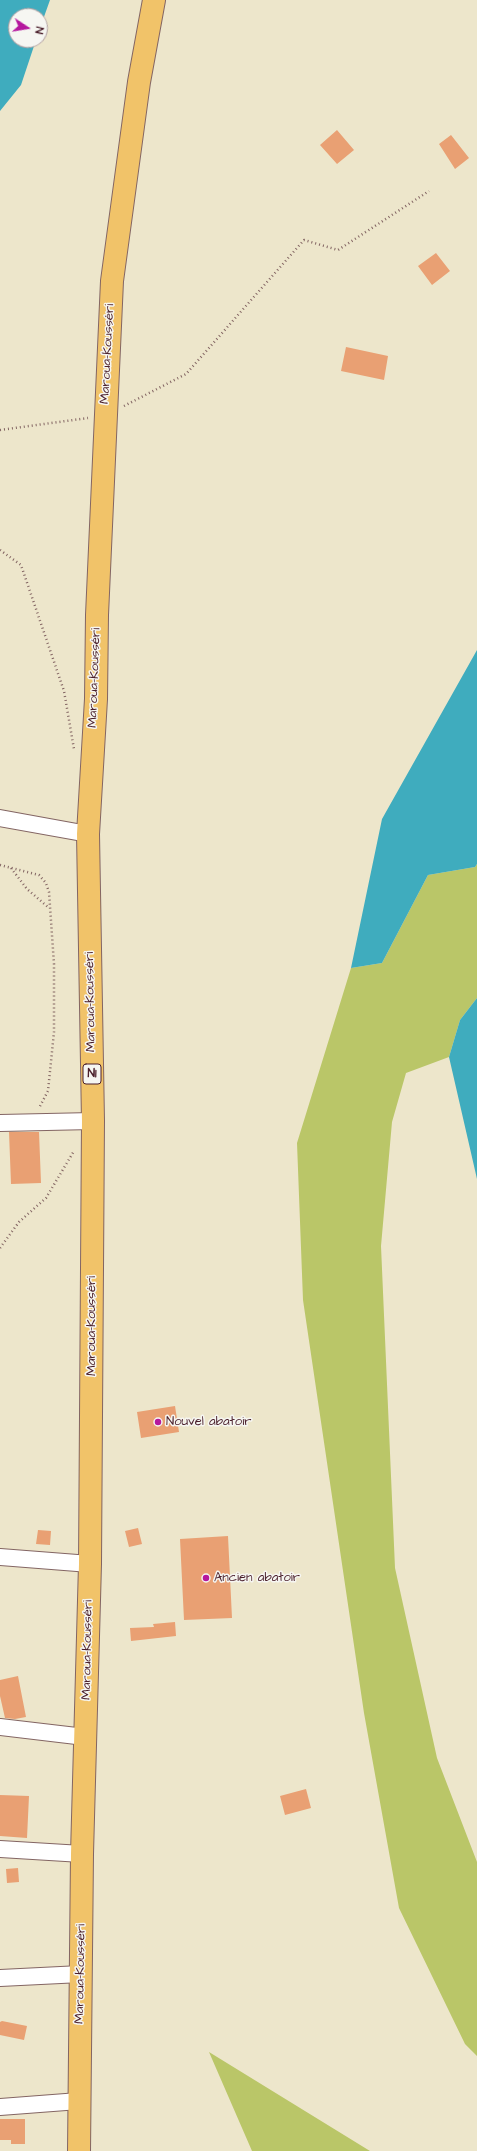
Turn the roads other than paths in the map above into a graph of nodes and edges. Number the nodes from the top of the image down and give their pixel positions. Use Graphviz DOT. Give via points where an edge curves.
graph roads {
  1 [pos="154,0"];
  2 [pos="0,818"];
  3 [pos="88,834"];
  4 [pos="93,1121"];
  5 [pos="0,1123"];
  6 [pos="0,1557"];
  7 [pos="90,1564"];
  8 [pos="0,1727"];
  9 [pos="85,1737"];
  10 [pos="0,1849"];
  11 [pos="82,1854"];
  12 [pos="81,1974"];
  13 [pos="0,1978"];
  14 [pos="79,2101"];
  15 [pos="0,2108"];
  16 [pos="79,2151"];
  1 -- 3 [label="highway, Maroua-Kousséri / N1" via="139,82 112,281 97,614 96,699"];
  2 -- 3 [label="street"];
  3 -- 4 [label="highway, Maroua-Kousséri / N1"];
  4 -- 5 [label="street"];
  4 -- 7 [label="highway, Maroua-Kousséri / N1"];
  6 -- 7 [label="street"];
  7 -- 9 [label="highway, Maroua-Kousséri / N1"];
  8 -- 9 [label="street"];
  9 -- 11 [label="highway, Maroua-Kousséri / N1"];
  10 -- 11 [label="street"];
  11 -- 12 [label="highway, Maroua-Kousséri / N1"];
  12 -- 13 [label="street"];
  12 -- 14 [label="highway, Maroua-Kousséri / N1"];
  14 -- 15 [label="street"];
  14 -- 16 [label="highway, Maroua-Kousséri / N1"];
}
